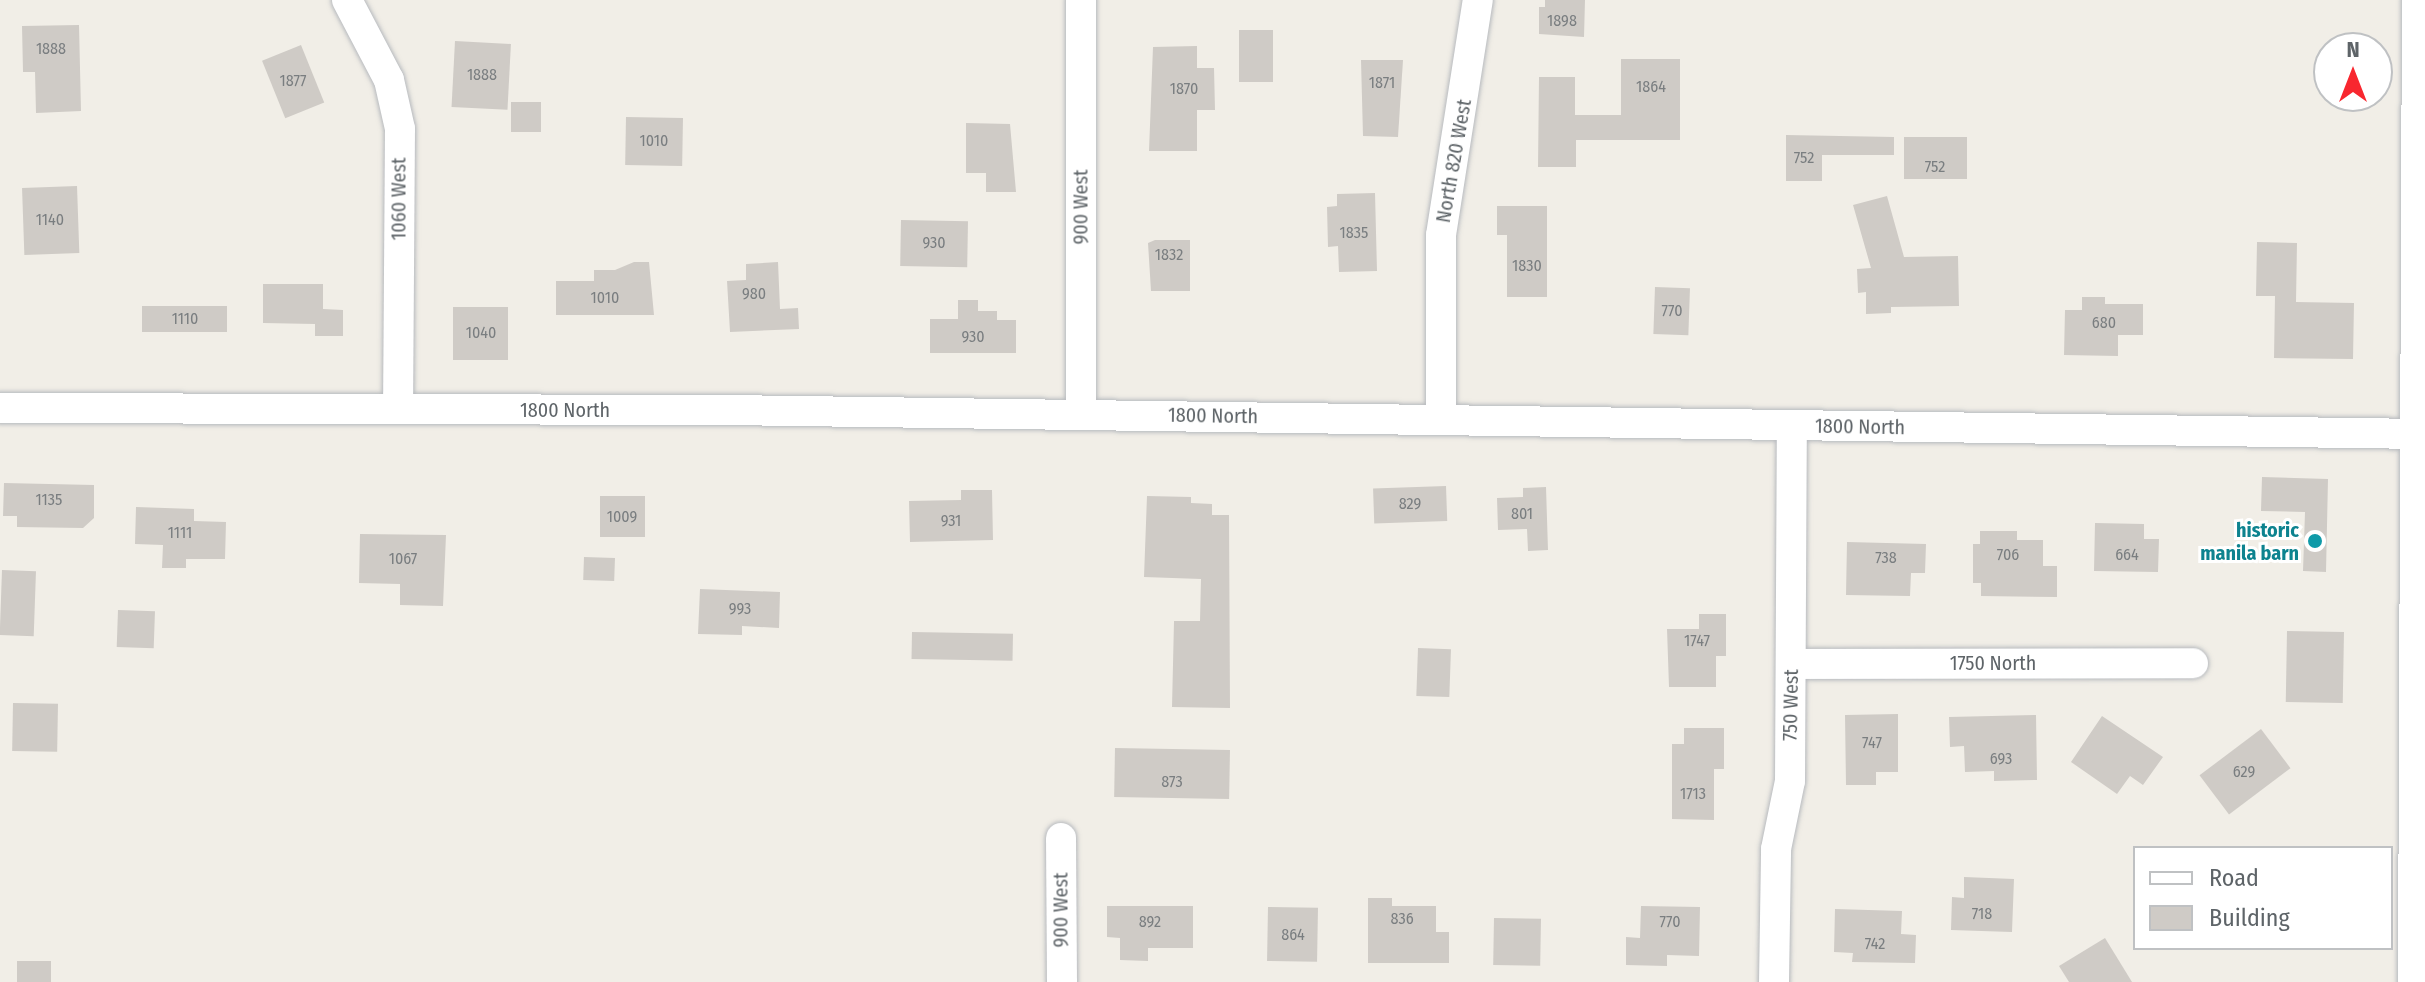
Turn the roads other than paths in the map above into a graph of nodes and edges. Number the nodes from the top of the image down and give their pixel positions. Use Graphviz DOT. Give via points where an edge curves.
graph roads {
  1 [pos="347,0"];
  2 [pos="1081,0"];
  3 [pos="1478,0"];
  4 [pos="2417,0"];
  5 [pos="0,408"];
  6 [pos="398,409"];
  7 [pos="1081,415"];
  8 [pos="1441,418"];
  9 [pos="1792,426"];
  10 [pos="2419,434"];
  11 [pos="2193,663"];
  12 [pos="1792,664"];
  13 [pos="1061,838"];
  14 [pos="2419,874"];
  15 [pos="1062,982"];
  16 [pos="1774,982"];
  17 [pos="2413,982"];
  1 -- 6 [label="street, 1060 West" via="389,80 400,129"];
  2 -- 7 [label="street, 900 West"];
  3 -- 8 [label="street, North 820 West" via="1441,235"];
  4 -- 10 [label="street"];
  5 -- 6 [label="street, 1800 North"];
  6 -- 7 [label="street, 1800 North"];
  7 -- 8 [label="street, 1800 North"];
  8 -- 9 [label="street, 1800 North"];
  9 -- 10 [label="street, 1800 North"];
  9 -- 12 [label="street, 750 West"];
  10 -- 14 [label="street"];
  11 -- 12 [label="street, 1750 North"];
  12 -- 16 [label="street, 750 West" via="1790,781 1776,849"];
  13 -- 15 [label="street, 900 West"];
  14 -- 17 [label="street"];
}
